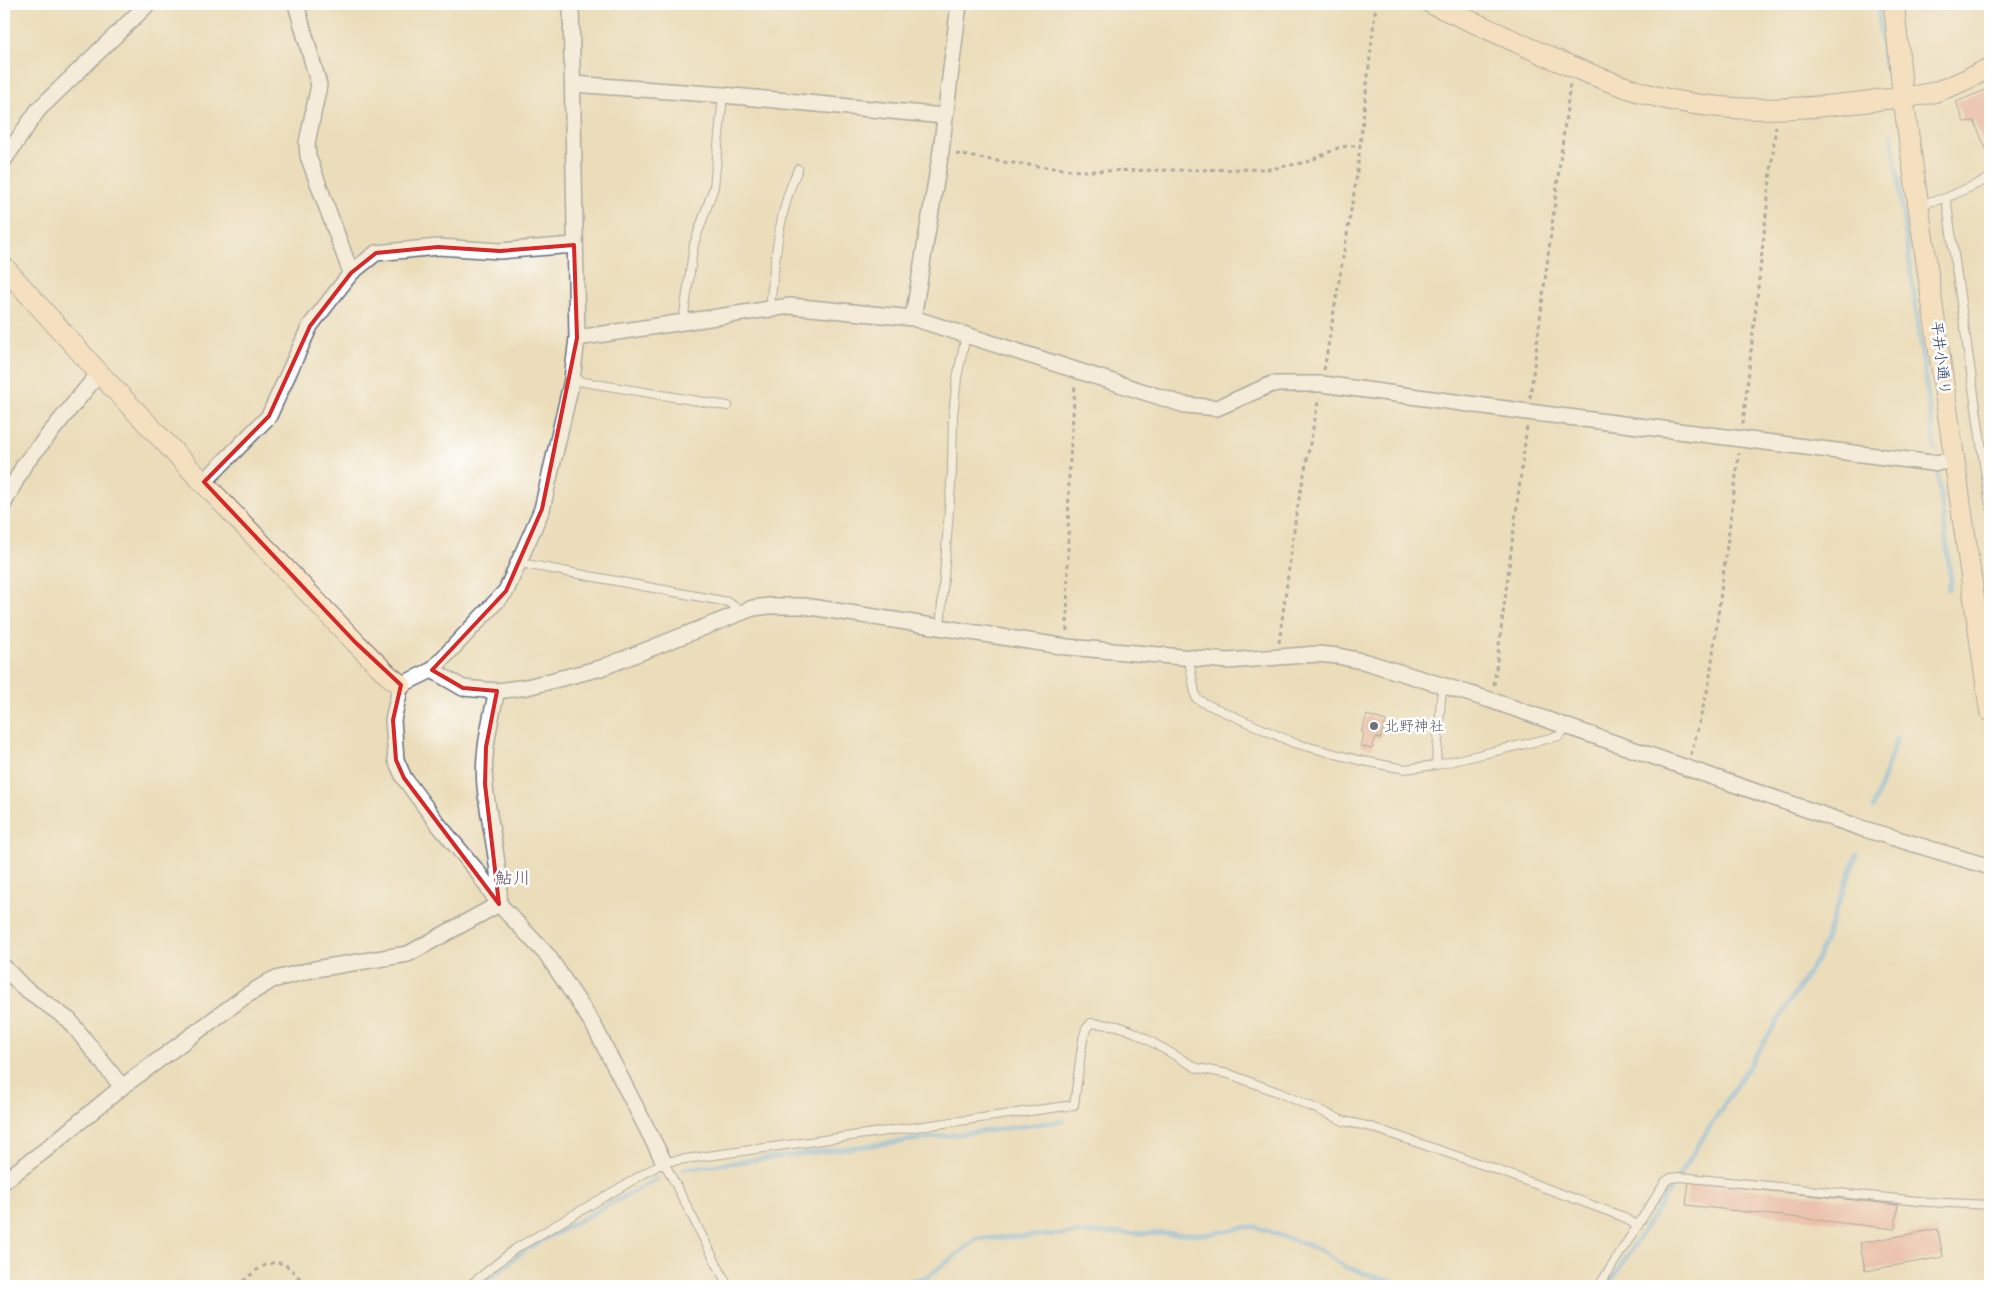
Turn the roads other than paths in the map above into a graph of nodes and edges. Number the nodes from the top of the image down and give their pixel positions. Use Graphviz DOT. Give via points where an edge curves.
graph roads {
  1 [pos="148,4"];
  2 [pos="296,4"];
  3 [pos="571,4"];
  4 [pos="958,4"];
  5 [pos="1432,4"];
  6 [pos="1894,4"];
  7 [pos="1990,68"];
  8 [pos="573,84"];
  9 [pos="723,94"];
  10 [pos="1904,97"];
  11 [pos="944,116"];
  12 [pos="4,160"];
  13 [pos="798,168"];
  14 [pos="1990,178"];
  15 [pos="1946,198"];
  16 [pos="1920,204"];
  17 [pos="574,245"];
  18 [pos="4,267"];
  19 [pos="351,274"];
  20 [pos="770,308"];
  21 [pos="913,318"];
  22 [pos="683,322"];
  23 [pos="966,335"];
  24 [pos="577,338"];
  25 [pos="99,373"];
  26 [pos="572,380"];
  27 [pos="728,406"];
  28 [pos="1954,460"];
  29 [pos="1988,471"];
  30 [pos="204,482"];
  31 [pos="4,503"];
  32 [pos="1990,506"];
  33 [pos="520,563"];
  34 [pos="738,612"];
  35 [pos="940,629"];
  36 [pos="1190,657"];
  37 [pos="432,670"];
  38 [pos="401,684"];
  39 [pos="1442,686"];
  40 [pos="497,691"];
  41 [pos="1990,711"];
  42 [pos="1567,727"];
  43 [pos="1436,765"];
  44 [pos="1990,867"];
  45 [pos="499,904"];
  46 [pos="4,967"];
  47 [pos="122,1087"];
  48 [pos="664,1162"];
  49 [pos="4,1181"];
  50 [pos="1990,1205"];
  51 [pos="1638,1226"];
  52 [pos="469,1286"];
  53 [pos="728,1286"];
  54 [pos="1598,1286"];
  1 -- 12 [label="street" via="38,110"];
  2 -- 19 [label="street" via="318,85 307,143 308,156"];
  3 -- 8 [label="street"];
  4 -- 11 [label="street"];
  5 -- 10 [label="street" via="1574,68 1632,90 1683,103 1778,109"];
  6 -- 10 [label="street, 平井小通り"];
  7 -- 10 [label="street" via="1938,90"];
  8 -- 9 [label="street"];
  8 -- 17 [label="street"];
  9 -- 11 [label="street"];
  9 -- 22 [label="lane" via="714,187 694,244"];
  10 -- 16 [label="street, 平井小通り"];
  11 -- 21 [label="street"];
  13 -- 20 [label="lane" via="788,190 776,248"];
  14 -- 15 [label="lane"];
  15 -- 16 [label="lane"];
  15 -- 29 [label="lane"];
  16 -- 28 [label="street, 平井小通り"];
  17 -- 19 [label="street" via="500,251 438,246 376,253"];
  17 -- 24 [label="street"];
  18 -- 25 [label="street"];
  19 -- 30 [label="street" via="310,326 269,416"];
  20 -- 21 [label="street" via="790,306"];
  20 -- 22 [label="street"];
  21 -- 23 [label="street"];
  22 -- 24 [label="street"];
  23 -- 28 [label="street" via="1185,405 1216,408 1272,384 1322,384 1932,463"];
  23 -- 35 [label="lane" via="953,416"];
  24 -- 26 [label="street"];
  25 -- 30 [label="street"];
  25 -- 31 [label="street" via="24,465"];
  26 -- 27 [label="lane"];
  26 -- 33 [label="street" via="542,509"];
  28 -- 41 [label="street, 平井小通り"];
  29 -- 32 [label="lane"];
  30 -- 38 [label="street" via="355,642"];
  33 -- 34 [label="lane" via="728,602"];
  33 -- 37 [label="street" via="506,591"];
  34 -- 35 [label="street" via="769,606 804,606"];
  34 -- 40 [label="street" via="601,668 527,687"];
  35 -- 36 [label="street" via="1067,647"];
  36 -- 39 [label="street" via="1228,661 1317,654 1338,656"];
  36 -- 43 [label="lane" via="1196,698 1276,735 1358,760 1405,769"];
  37 -- 38 [label="street"];
  37 -- 40 [label="street" via="463,688"];
  38 -- 45 [label="street" via="393,720 396,760 404,778 478,871"];
  39 -- 42 [label="street"];
  39 -- 43 [label="lane"];
  40 -- 45 [label="street" via="486,747 485,784 500,886"];
  42 -- 43 [label="lane" via="1559,736"];
  42 -- 44 [label="street" via="1861,828"];
  45 -- 47 [label="street" via="408,954 316,969 272,980"];
  45 -- 48 [label="street" via="548,956 588,1017"];
  46 -- 47 [label="street" via="23,987 69,1020"];
  47 -- 49 [label="street"];
  48 -- 51 [label="lane" via="1074,1106 1086,1029 1091,1023 1102,1023 1134,1032 1197,1068 1230,1074 1344,1122 1370,1127 1489,1167 1621,1216"];
  48 -- 52 [label="lane" via="515,1249"];
  48 -- 53 [label="lane"];
  50 -- 51 [label="lane" via="1928,1202 1680,1177 1666,1181"];
  51 -- 54 [label="lane"];
}
